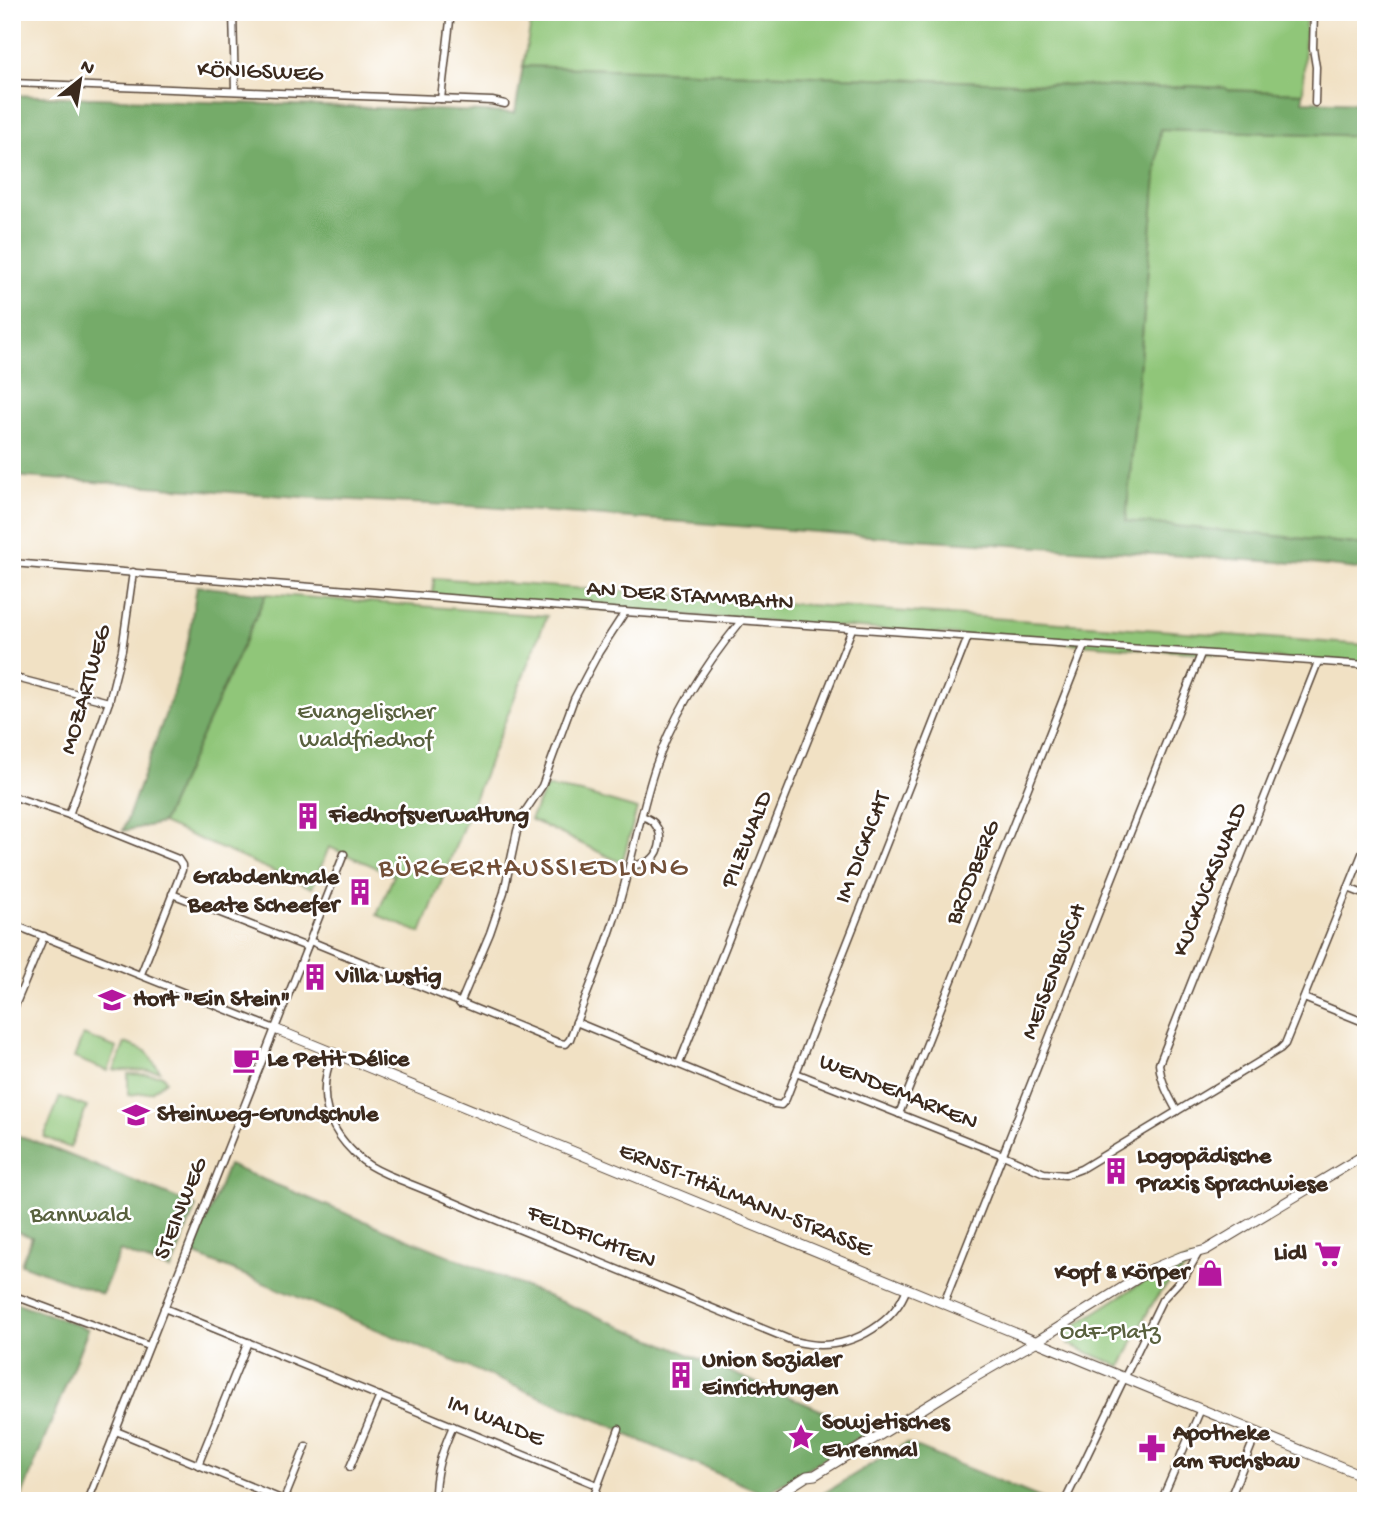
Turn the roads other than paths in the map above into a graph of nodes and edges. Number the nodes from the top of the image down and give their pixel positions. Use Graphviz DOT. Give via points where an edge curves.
graph roads {
  1 [pos="233,12"];
  2 [pos="452,12"];
  3 [pos="1314,12"];
  4 [pos="12,83"];
  5 [pos="235,91"];
  6 [pos="441,99"];
  7 [pos="1315,103"];
  8 [pos="505,104"];
  9 [pos="12,563"];
  10 [pos="133,572"];
  11 [pos="625,612"];
  12 [pos="742,620"];
  13 [pos="852,629"];
  14 [pos="968,637"];
  15 [pos="1084,646"];
  16 [pos="1201,654"];
  17 [pos="1318,662"];
  18 [pos="1366,665"];
  19 [pos="12,677"];
  20 [pos="109,702"];
  21 [pos="12,796"];
  22 [pos="69,815"];
  23 [pos="642,816"];
  24 [pos="1366,844"];
  25 [pos="344,854"];
  26 [pos="630,867"];
  27 [pos="1348,888"];
  28 [pos="172,894"];
  29 [pos="1366,895"];
  30 [pos="12,924"];
  31 [pos="44,936"];
  32 [pos="308,944"];
  33 [pos="141,974"];
  34 [pos="1304,998"];
  35 [pos="460,1004"];
  36 [pos="12,1013"];
  37 [pos="576,1022"];
  38 [pos="1366,1023"];
  39 [pos="275,1029"];
  40 [pos="333,1052"];
  41 [pos="679,1064"];
  42 [pos="796,1073"];
  43 [pos="1177,1111"];
  44 [pos="899,1114"];
  45 [pos="1366,1154"];
  46 [pos="1003,1155"];
  47 [pos="1203,1251"];
  48 [pos="907,1288"];
  49 [pos="12,1296"];
  50 [pos="944,1303"];
  51 [pos="164,1308"];
  52 [pos="1037,1341"];
  53 [pos="248,1342"];
  54 [pos="149,1346"];
  55 [pos="1125,1377"];
  56 [pos="380,1396"];
  57 [pos="1201,1409"];
  58 [pos="453,1426"];
  59 [pos="619,1429"];
  60 [pos="116,1431"];
  61 [pos="1257,1432"];
  62 [pos="306,1446"];
  63 [pos="198,1465"];
  64 [pos="350,1467"];
  65 [pos="815,1475"];
  66 [pos="1366,1476"];
  67 [pos="597,1485"];
  68 [pos="1162,1499"];
  69 [pos="285,1500"];
  70 [pos="88,1501"];
  71 [pos="435,1501"];
  72 [pos="592,1501"];
  73 [pos="768,1501"];
  74 [pos="778,1501"];
  75 [pos="1065,1501"];
  76 [pos="1229,1501"];
  1 -- 5 [label="street"];
  2 -- 6 [label="street"];
  3 -- 7 [label="street"];
  4 -- 5 [label="street, KÖNIGSWEG"];
  5 -- 6 [label="street, KÖNIGSWEG"];
  6 -- 8 [label="street, KÖNIGSWEG"];
  9 -- 10 [label="street, AN DER STAMMBAHN"];
  10 -- 11 [label="street, AN DER STAMMBAHN"];
  10 -- 20 [label="street, MOZARTWEG"];
  11 -- 12 [label="street, AN DER STAMMBAHN"];
  11 -- 35 [label="street" via="574,699 542,786 522,816 504,892"];
  12 -- 13 [label="street, AN DER STAMMBAHN"];
  12 -- 23 [label="street" via="689,692 655,768"];
  13 -- 14 [label="street, AN DER STAMMBAHN"];
  13 -- 41 [label="street, PILZWALD"];
  14 -- 15 [label="street, AN DER STAMMBAHN"];
  14 -- 42 [label="street, IM DICKICHT"];
  15 -- 16 [label="street, AN DER STAMMBAHN"];
  15 -- 44 [label="street, BRODBERG"];
  16 -- 17 [label="street, AN DER STAMMBAHN"];
  16 -- 46 [label="street, MEISENBUSCH"];
  17 -- 18 [label="street, AN DER STAMMBAHN"];
  17 -- 43 [label="street, KUCKUCKSWALD" via="1159,1064 1160,1078"];
  19 -- 20 [label="street"];
  20 -- 22 [label="street, MOZARTWEG"];
  21 -- 22 [label="street"];
  22 -- 28 [label="street" via="178,859 182,865"];
  23 -- 26 [label="street"];
  23 -- 26 [label="street" via="657,826 661,843 653,858"];
  24 -- 27 [label="street, WENDEMARKEN"];
  25 -- 32 [label="street, STEINWEG"];
  26 -- 37 [label="street"];
  27 -- 29 [label="street"];
  27 -- 34 [label="street, WENDEMARKEN"];
  28 -- 32 [label="street"];
  28 -- 33 [label="street"];
  30 -- 31 [label="street"];
  31 -- 33 [label="street"];
  31 -- 36 [label="street"];
  32 -- 35 [label="street"];
  32 -- 39 [label="street, STEINWEG"];
  33 -- 39 [label="street"];
  34 -- 38 [label="street"];
  34 -- 43 [label="street, WENDEMARKEN" via="1280,1049"];
  35 -- 37 [label="street" via="563,1044"];
  37 -- 41 [label="street, WENDEMARKEN"];
  39 -- 40 [label="street, ERNST-THÄLMANN-STRASSE"];
  39 -- 51 [label="street, STEINWEG"];
  40 -- 48 [label="street, ERNST-THÄLMANN-STRASSE"];
  40 -- 48 [label="street, FELDFICHTEN" via="324,1081 325,1101 332,1123 353,1152 375,1170 503,1223 810,1345 831,1345 870,1331 892,1313"];
  41 -- 42 [label="street, WENDEMARKEN" via="781,1105"];
  42 -- 44 [label="street, WENDEMARKEN"];
  43 -- 46 [label="street, WENDEMARKEN" via="1065,1175 1044,1173"];
  44 -- 46 [label="street, WENDEMARKEN"];
  45 -- 47 [label="street"];
  46 -- 50 [label="street, MEISENBUSCH"];
  47 -- 52 [label="street" via="1154,1268"];
  47 -- 55 [label="street" via="1162,1300"];
  48 -- 50 [label="street, ERNST-THÄLMANN-STRASSE"];
  49 -- 54 [label="street"];
  50 -- 52 [label="street, ERNST-THÄLMANN-STRASSE"];
  51 -- 53 [label="street, IM WALDE"];
  51 -- 54 [label="street, STEINWEG"];
  52 -- 55 [label="street, ERNST-THÄLMANN-STRASSE"];
  52 -- 65 [label="street"];
  53 -- 56 [label="street, IM WALDE"];
  53 -- 63 [label="street"];
  54 -- 60 [label="street, STEINWEG"];
  55 -- 57 [label="street, ERNST-THÄLMANN-STRASSE"];
  55 -- 75 [label="street"];
  56 -- 58 [label="street, IM WALDE"];
  56 -- 64 [label="street"];
  57 -- 61 [label="street, ERNST-THÄLMANN-STRASSE"];
  57 -- 68 [label="street"];
  58 -- 67 [label="street, IM WALDE"];
  58 -- 71 [label="street" via="440,1455"];
  59 -- 67 [label="street"];
  60 -- 63 [label="street"];
  60 -- 70 [label="street, STEINWEG"];
  61 -- 66 [label="street, ERNST-THÄLMANN-STRASSE"];
  61 -- 76 [label="street"];
  62 -- 69 [label="street"];
  63 -- 69 [label="street"];
  65 -- 73 [label="street"];
  65 -- 74 [label="street"];
  67 -- 72 [label="street"];
}
